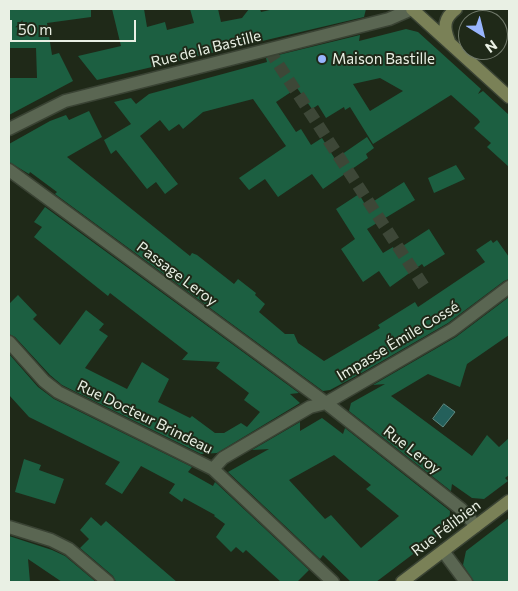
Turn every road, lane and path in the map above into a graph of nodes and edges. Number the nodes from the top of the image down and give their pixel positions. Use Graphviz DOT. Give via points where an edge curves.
graph roads {
  1 [pos="413,9"];
  2 [pos="456,9"];
  3 [pos="449,42"];
  4 [pos="509,97"];
  5 [pos="9,129"];
  6 [pos="9,170"];
  7 [pos="509,287"];
  8 [pos="9,342"];
  9 [pos="326,403"];
  10 [pos="213,469"];
  11 [pos="509,500"];
  12 [pos="476,526"];
  13 [pos="9,527"];
  14 [pos="443,551"];
  15 [pos="108,582"];
  16 [pos="333,582"];
  17 [pos="402,582"];
  18 [pos="466,582"];
  1 -- 3 [label="main road"];
  1 -- 5 [label="street, Rue de la Bastille" via="380,21 65,101"];
  2 -- 3 [label="main road" via="444,26"];
  3 -- 4 [label="main road"];
  6 -- 9 [label="street, Passage Leroy"];
  7 -- 9 [label="street, Impasse Émile Cossé" via="452,330"];
  8 -- 10 [label="street, Rue Docteur Brindeau" via="58,392"];
  9 -- 10 [label="street, Impasse Émile Cossé" via="310,407 254,439 223,458"];
  9 -- 12 [label="street, Rue Leroy" via="461,508"];
  10 -- 16 [label="street, Rue Docteur Brindeau"];
  11 -- 12 [label="main road, Rue Félibien"];
  12 -- 14 [label="main road, Rue Félibien"];
  13 -- 15 [label="street" via="69,549"];
  14 -- 17 [label="main road, Rue Félibien"];
  14 -- 18 [label="street"];
}
